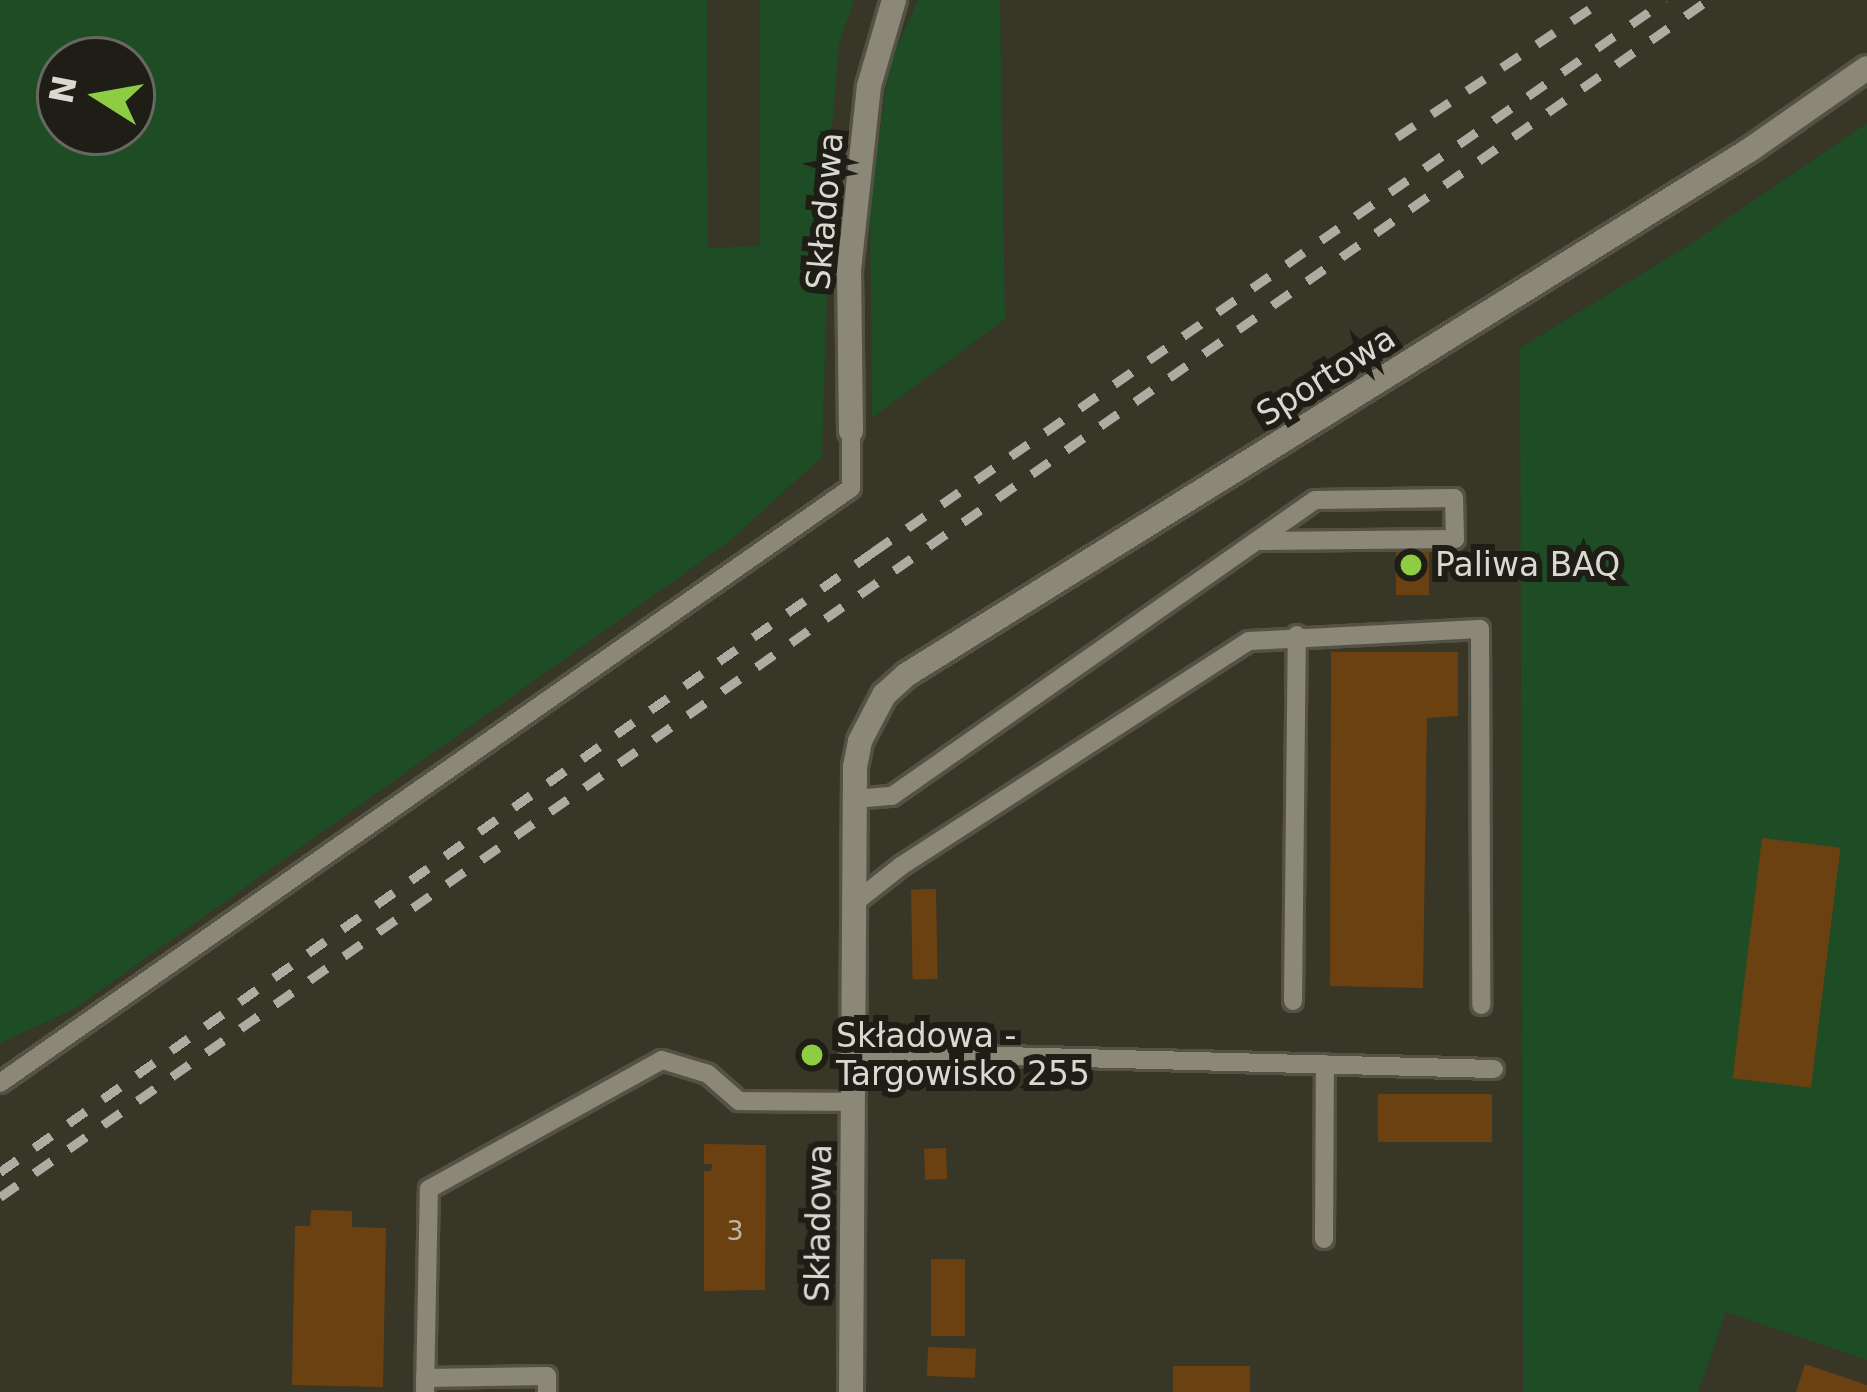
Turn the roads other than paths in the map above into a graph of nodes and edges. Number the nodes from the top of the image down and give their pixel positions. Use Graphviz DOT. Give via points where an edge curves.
graph roads {
  1 [pos="894,0"];
  2 [pos="1867,68"];
  3 [pos="851,431"];
  4 [pos="1262,541"];
  5 [pos="1297,635"];
  6 [pos="855,766"];
  7 [pos="855,800"];
  8 [pos="854,903"];
  9 [pos="1293,1001"];
  10 [pos="1481,1005"];
  11 [pos="853,1052"];
  12 [pos="1325,1064"];
  13 [pos="1494,1069"];
  14 [pos="0,1083"];
  15 [pos="853,1102"];
  16 [pos="1324,1239"];
  17 [pos="425,1385"];
  18 [pos="547,1392"];
  19 [pos="851,1392"];
  1 -- 3 [label="street, Składowa" via="869,86 850,270"];
  2 -- 6 [label="street, Sportowa" via="1751,149 906,676 869,717"];
  3 -- 14 [label="lane" via="850,488"];
  4 -- 4 [label="lane" via="1315,500 1454,499 1455,539"];
  4 -- 7 [label="lane" via="892,796"];
  5 -- 8 [label="lane" via="1249,641"];
  5 -- 9 [label="lane"];
  5 -- 10 [label="lane" via="1480,629"];
  6 -- 7 [label="street, Składowa"];
  7 -- 8 [label="street, Składowa"];
  8 -- 11 [label="street, Składowa"];
  11 -- 12 [label="lane"];
  11 -- 15 [label="street, Składowa"];
  12 -- 13 [label="lane"];
  12 -- 16 [label="lane"];
  15 -- 17 [label="lane" via="739,1101 708,1074 662,1060 429,1189"];
  15 -- 19 [label="street, Składowa"];
  17 -- 18 [label="lane" via="547,1376"];
}
